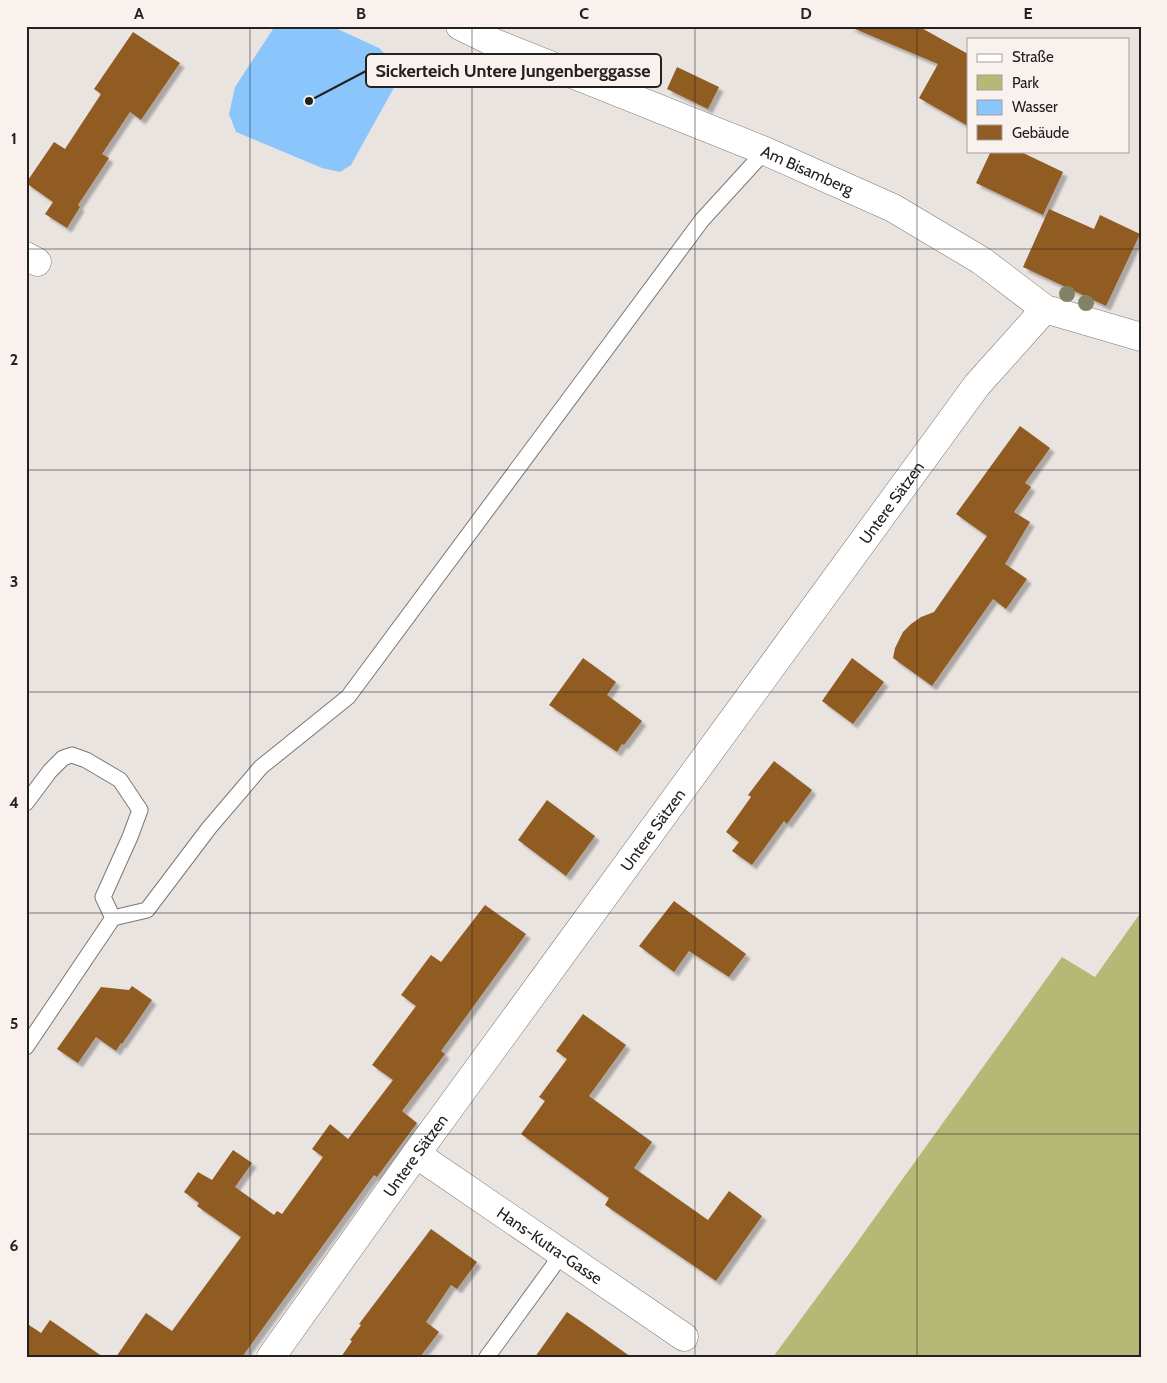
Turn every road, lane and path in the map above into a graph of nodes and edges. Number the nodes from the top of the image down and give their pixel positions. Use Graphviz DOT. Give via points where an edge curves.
graph roads {
  1 [pos="460,26"];
  2 [pos="765,151"];
  3 [pos="1045,308"];
  4 [pos="1141,337"];
  5 [pos="26,803"];
  6 [pos="113,918"];
  7 [pos="26,1047"];
  8 [pos="416,1154"];
  9 [pos="562,1254"];
  10 [pos="684,1337"];
  11 [pos="271,1357"];
  12 [pos="487,1357"];
  1 -- 2 [label="street, Am Bisamberg" via="497,44"];
  2 -- 3 [label="street, Am Bisamberg" via="893,208 982,261"];
  2 -- 6 [label="lane" via="702,220 348,697 261,767 209,828 147,910"];
  3 -- 4 [label="street, Am Bisamberg"];
  3 -- 8 [label="street, Untere Sätzen" via="977,385"];
  5 -- 6 [label="lane" via="63,758 72,756 86,760 120,780 140,810 103,896"];
  6 -- 7 [label="lane"];
  8 -- 9 [label="street, Hans-Kutra-Gasse"];
  8 -- 11 [label="street, Untere Sätzen"];
  9 -- 10 [label="street, Hans-Kutra-Gasse"];
  9 -- 12 [label="lane"];
}
